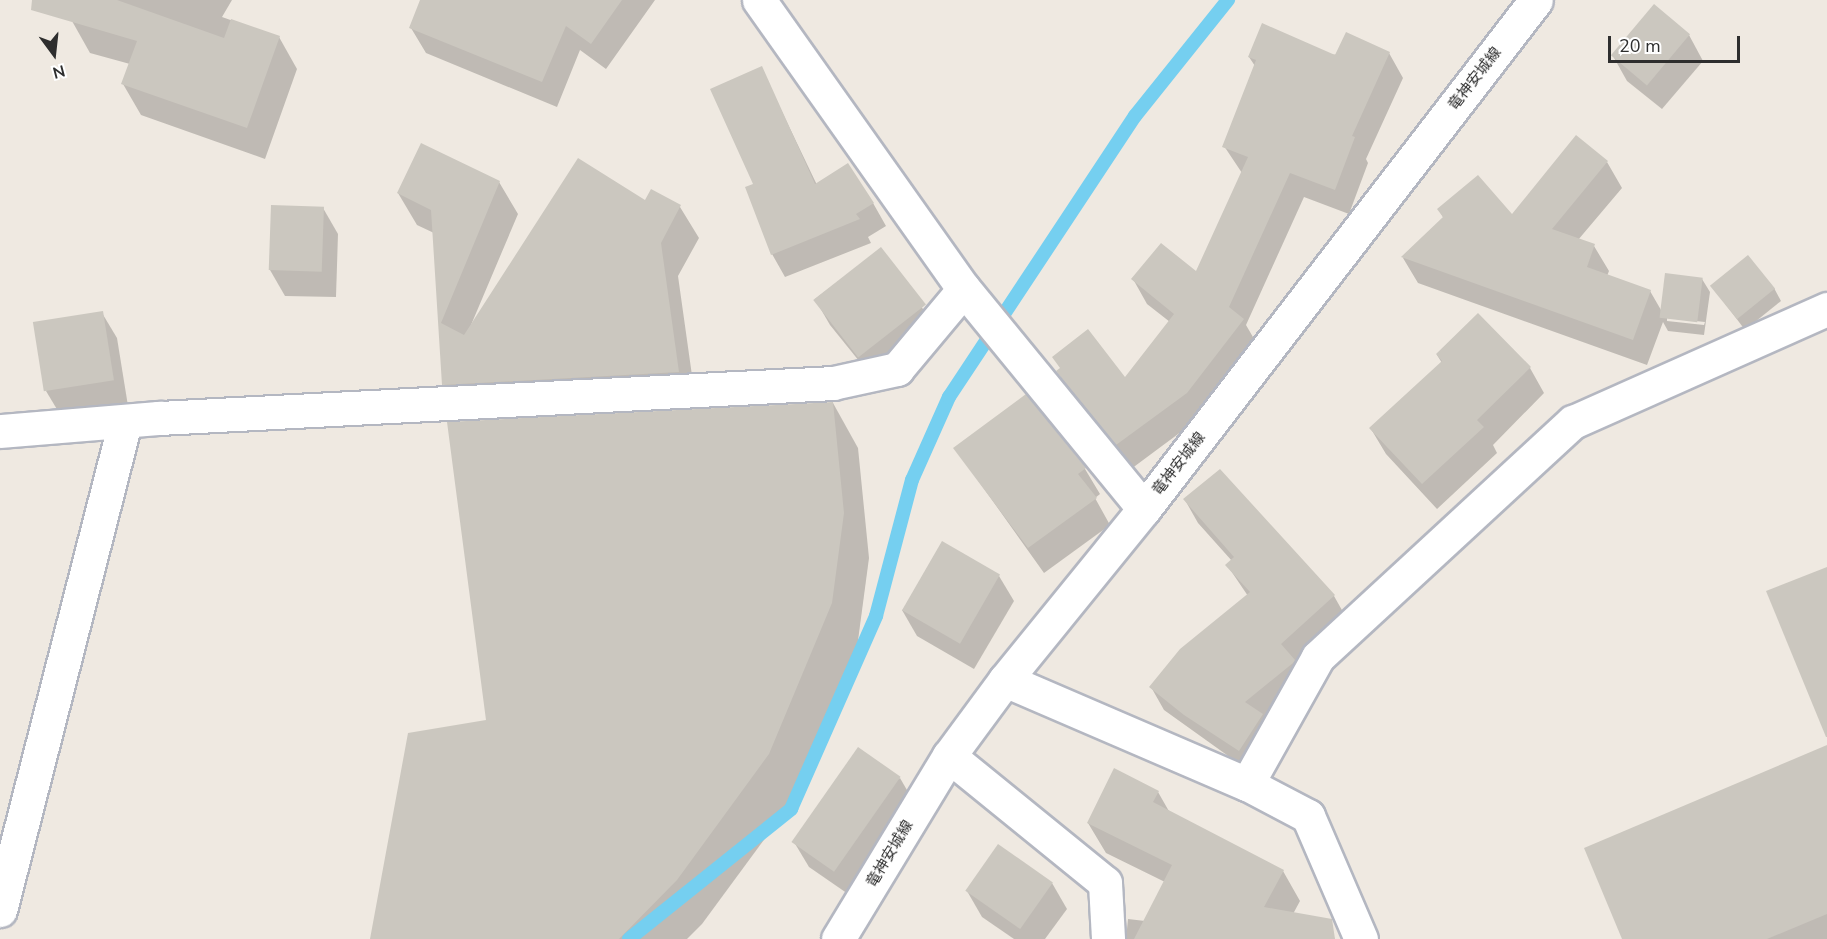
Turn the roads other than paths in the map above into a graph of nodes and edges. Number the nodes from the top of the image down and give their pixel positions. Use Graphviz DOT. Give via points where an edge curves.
graph roads {
  1 [pos="759,0"];
  2 [pos="1536,0"];
  3 [pos="964,289"];
  4 [pos="1827,309"];
  5 [pos="125,422"];
  6 [pos="0,431"];
  7 [pos="1144,509"];
  8 [pos="1005,680"];
  9 [pos="949,756"];
  10 [pos="1247,784"];
  11 [pos="0,910"];
  12 [pos="838,939"];
  13 [pos="1108,939"];
  14 [pos="1361,939"];
  1 -- 3 [label="street"];
  2 -- 7 [label="street, 竜神安城線"];
  3 -- 5 [label="street" via="897,369 833,382"];
  3 -- 7 [label="street"];
  4 -- 10 [label="street" via="1573,422 1318,657"];
  5 -- 6 [label="street"];
  5 -- 11 [label="street"];
  7 -- 8 [label="street, 竜神安城線"];
  8 -- 9 [label="street, 竜神安城線"];
  8 -- 10 [label="street"];
  9 -- 12 [label="street, 竜神安城線"];
  9 -- 13 [label="street" via="1105,884"];
  10 -- 14 [label="street" via="1308,816"];
}
